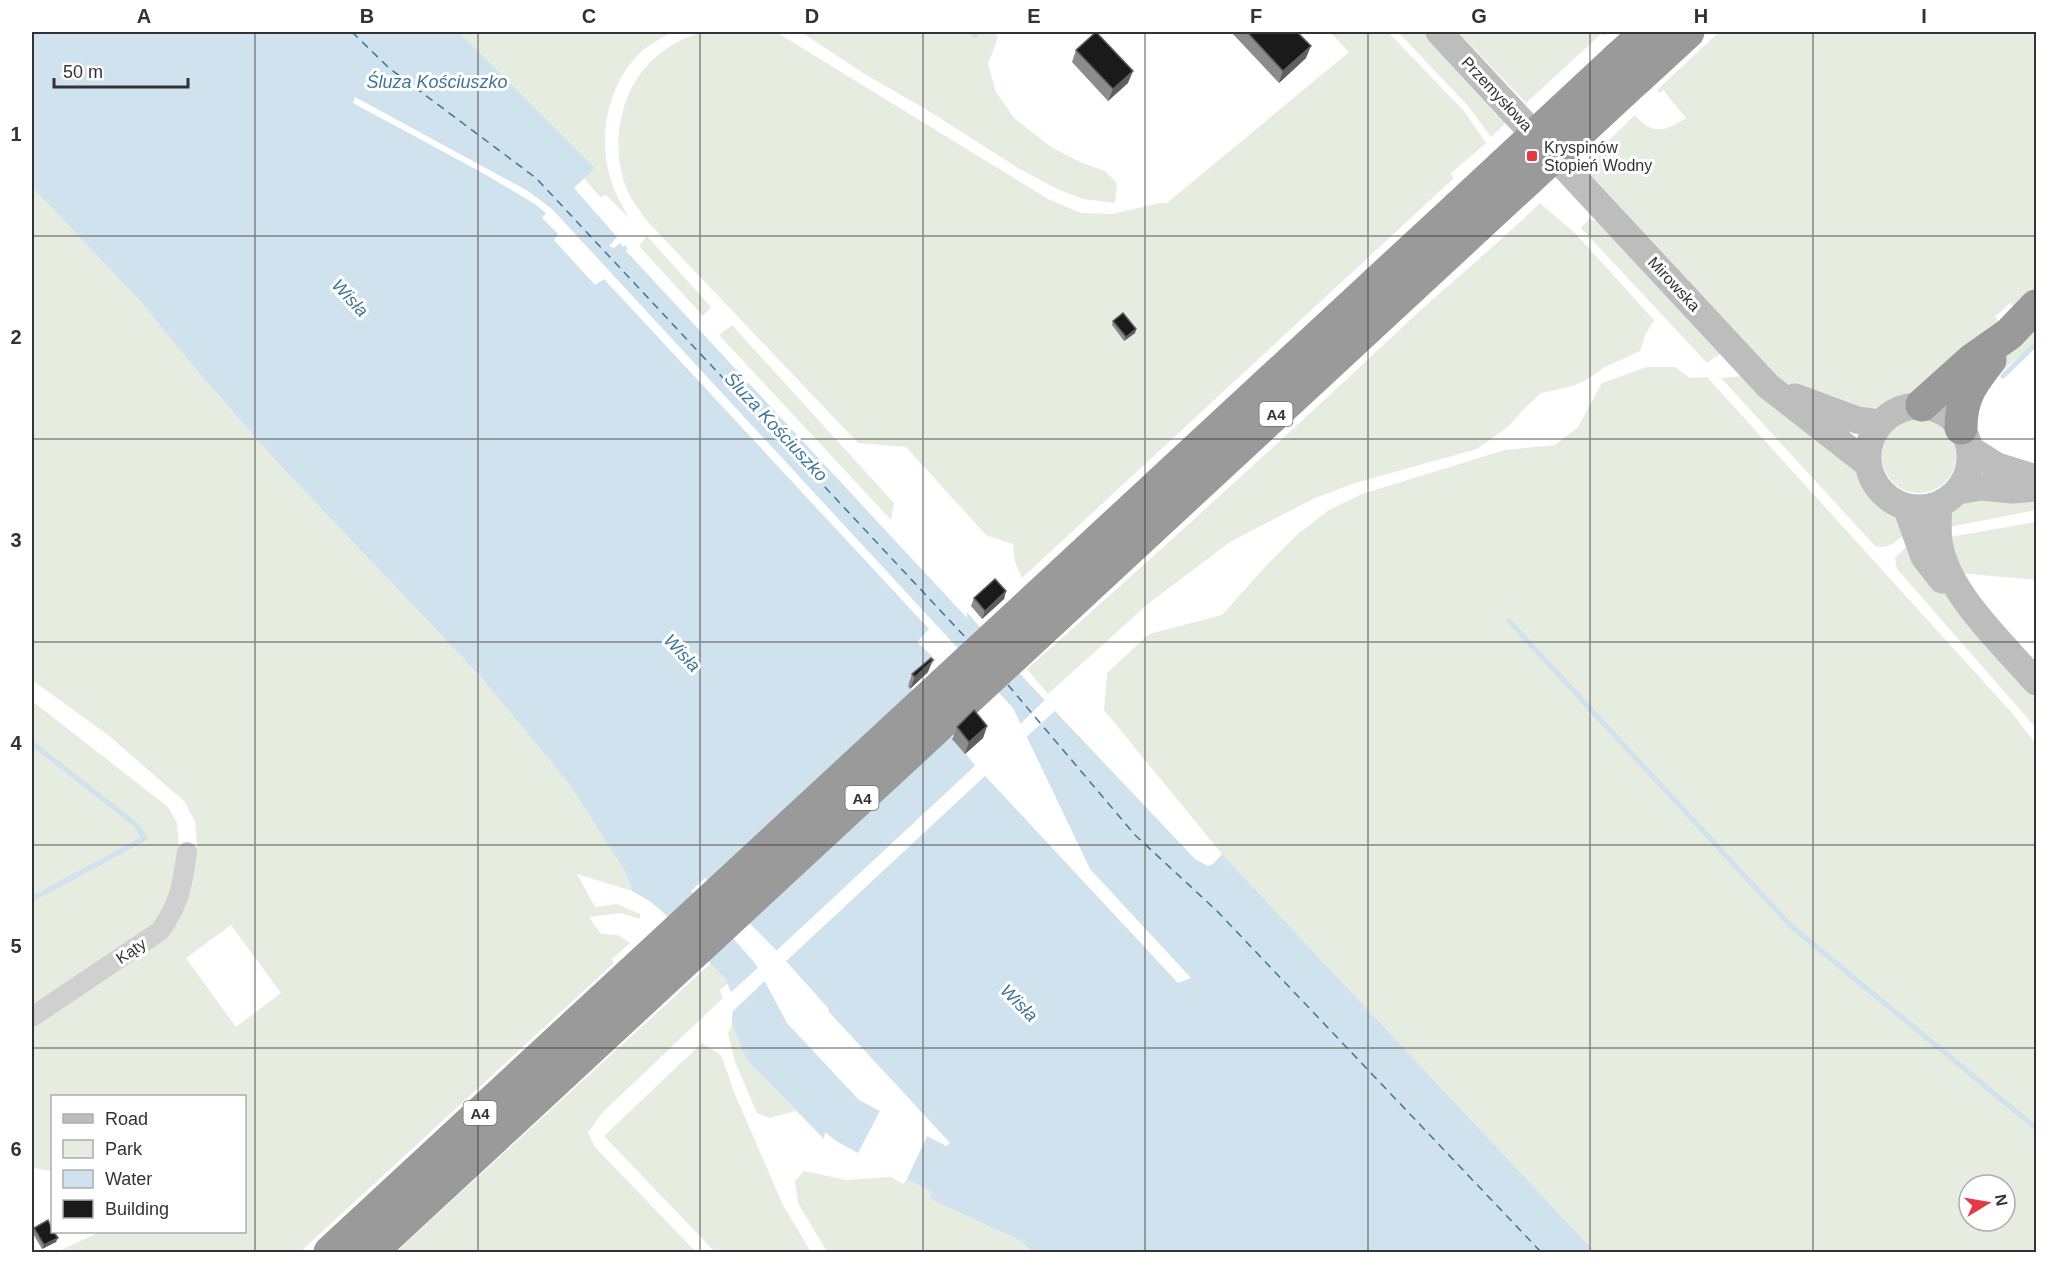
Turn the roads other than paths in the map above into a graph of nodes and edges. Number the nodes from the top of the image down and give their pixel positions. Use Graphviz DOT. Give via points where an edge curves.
graph roads {
  1 [pos="1439,32"];
  2 [pos="1647,32"];
  3 [pos="1688,32"];
  4 [pos="1628,68"];
  5 [pos="1580,183"];
  6 [pos="2037,306"];
  7 [pos="2009,334"];
  8 [pos="1768,386"];
  9 [pos="1922,405"];
  10 [pos="1880,423"];
  11 [pos="1966,438"];
  12 [pos="1868,464"];
  13 [pos="2037,478"];
  14 [pos="2037,488"];
  15 [pos="1948,498"];
  16 [pos="1906,507"];
  17 [pos="1962,595"];
  18 [pos="2037,682"];
  19 [pos="187,852"];
  20 [pos="640,984"];
  21 [pos="32,1017"];
  22 [pos="330,1252"];
  23 [pos="371,1252"];
  1 -- 5 [label="main road, Przemysłowa"];
  2 -- 4 [label="highway, A4"];
  3 -- 4 [label="highway, A4"];
  4 -- 20 [label="highway, A4, bridge"];
  5 -- 8 [label="main road, Mirowska"];
  6 -- 7 [label="highway"];
  7 -- 9 [label="highway" via="1972,360"];
  7 -- 11 [label="highway" via="1966,395 1961,410"];
  8 -- 10 [label="main road, Mirowska" via="1857,420"];
  8 -- 12 [label="main road, Mirowska"];
  9 -- 10 [label="main road" via="1899,409"];
  9 -- 11 [label="main road" via="1948,415"];
  10 -- 12 [label="main road" via="1872,436"];
  11 -- 13 [label="main road" via="1997,466"];
  11 -- 15 [label="main road" via="1968,471"];
  12 -- 16 [label="main road" via="1880,491"];
  14 -- 15 [label="main road" via="1981,487"];
  15 -- 16 [label="main road" via="1928,508"];
  15 -- 17 [label="main road" via="1940,548"];
  16 -- 17 [label="main road" via="1929,565 1941,580"];
  17 -- 18 [label="main road"];
  19 -- 21 [label="street, Kąty" via="182,891 160,932"];
  20 -- 22 [label="highway, A4"];
  20 -- 23 [label="highway, A4"];
}
